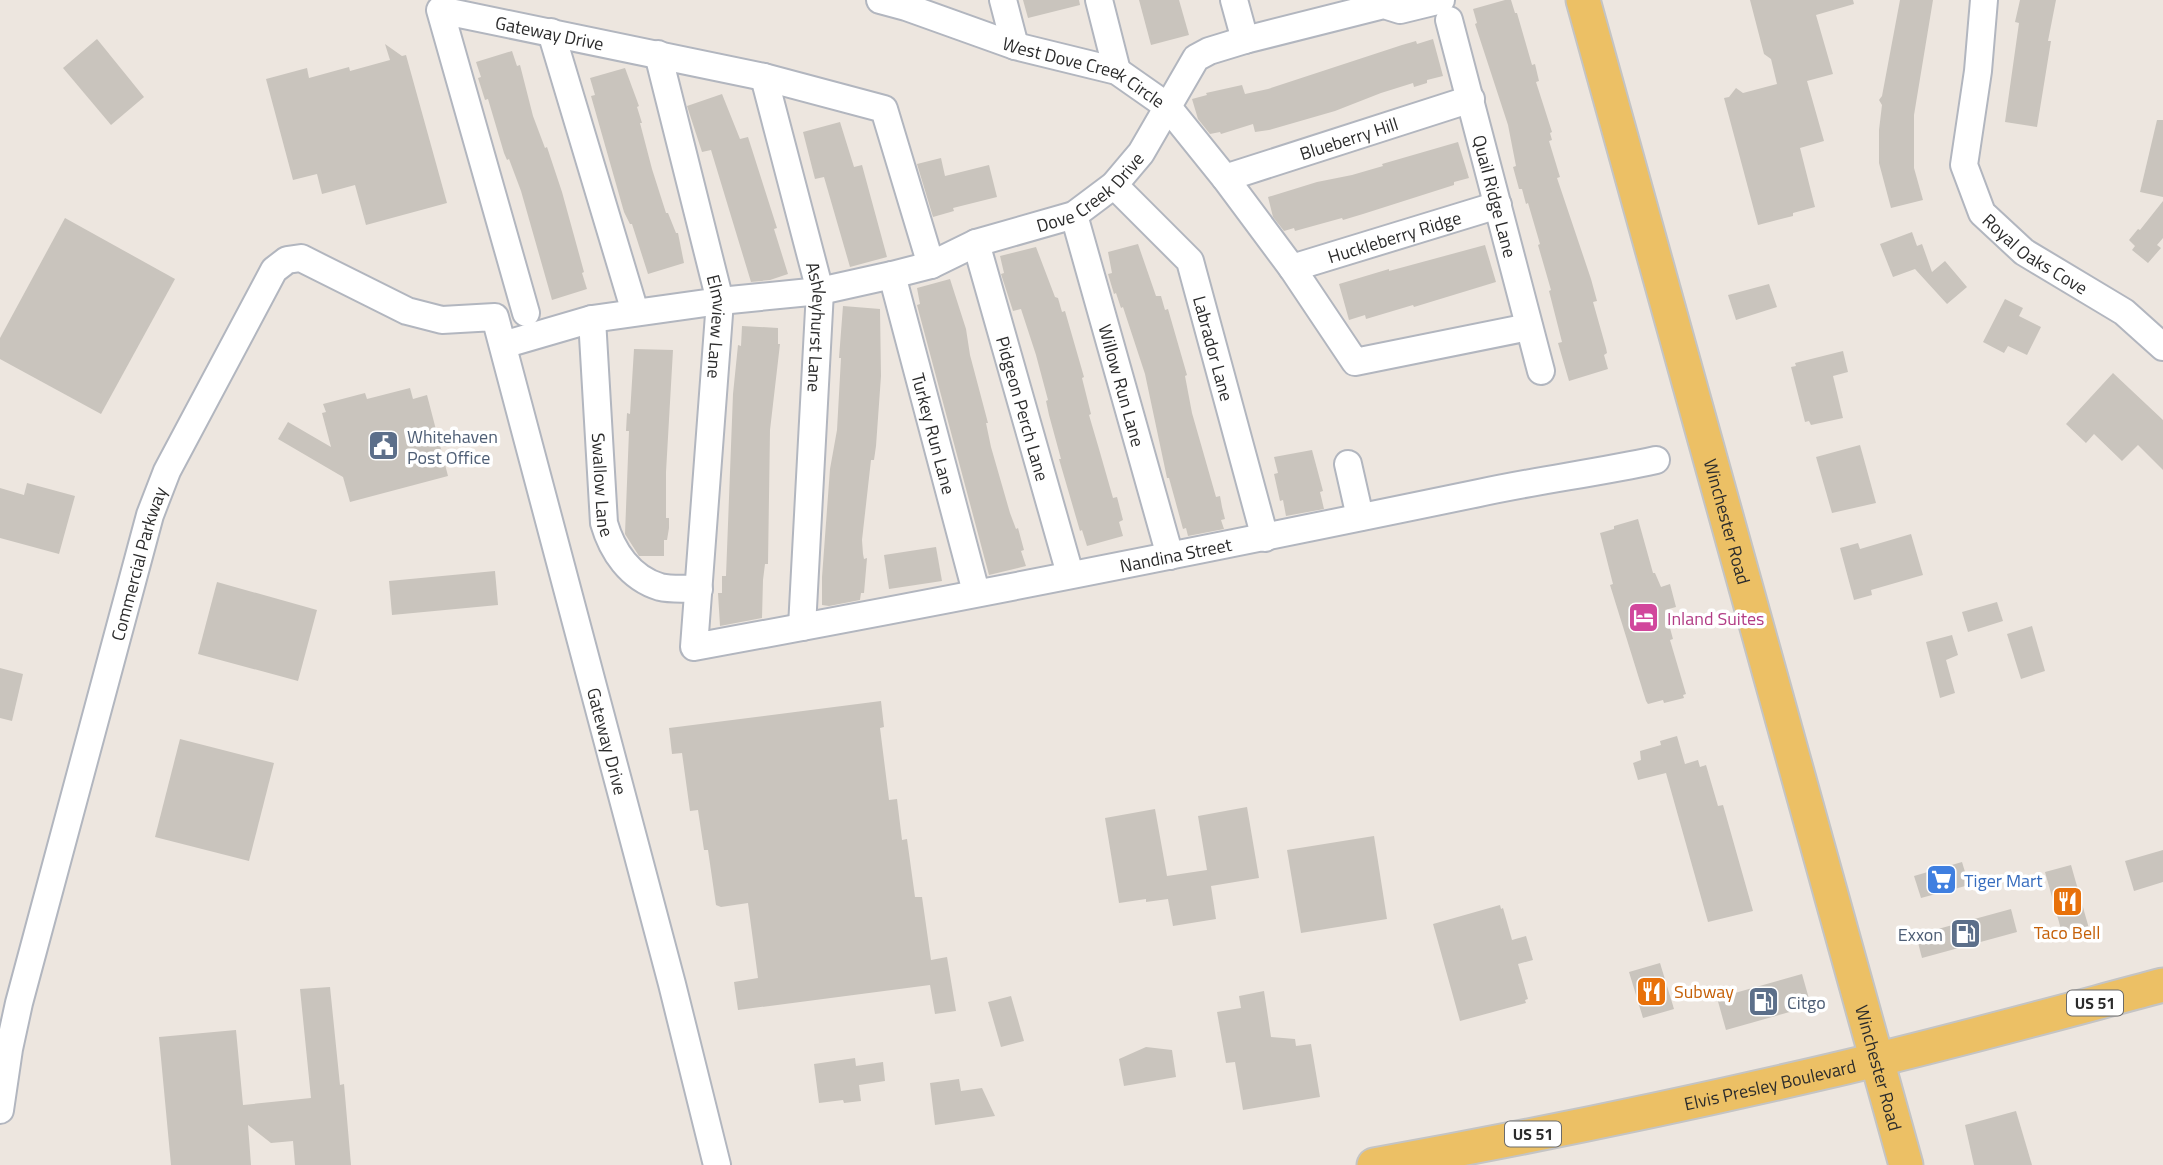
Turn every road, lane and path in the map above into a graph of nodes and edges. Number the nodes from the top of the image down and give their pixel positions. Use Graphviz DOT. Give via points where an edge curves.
graph roads {
  1 [pos="880,0"];
  2 [pos="1003,0"];
  3 [pos="1099,0"];
  4 [pos="1234,0"];
  5 [pos="1583,0"];
  6 [pos="1984,0"];
  7 [pos="1386,2"];
  8 [pos="905,3"];
  9 [pos="1445,10"];
  10 [pos="551,32"];
  11 [pos="1245,40"];
  12 [pos="1015,46"];
  13 [pos="658,54"];
  14 [pos="1117,71"];
  15 [pos="764,77"];
  16 [pos="1471,99"];
  17 [pos="1167,106"];
  18 [pos="1225,178"];
  19 [pos="1114,185"];
  20 [pos="1498,205"];
  21 [pos="1074,215"];
  22 [pos="976,243"];
  23 [pos="930,265"];
  24 [pos="1292,268"];
  25 [pos="892,275"];
  26 [pos="820,290"];
  27 [pos="720,301"];
  28 [pos="635,312"];
  29 [pos="526,313"];
  30 [pos="495,317"];
  31 [pos="592,318"];
  32 [pos="1530,327"];
  33 [pos="503,345"];
  34 [pos="2163,347"];
  35 [pos="1541,371"];
  36 [pos="1656,460"];
  37 [pos="1348,464"];
  38 [pos="1360,517"];
  39 [pos="1265,538"];
  40 [pos="1170,556"];
  41 [pos="1070,574"];
  42 [pos="699,589"];
  43 [pos="976,592"];
  44 [pos="802,627"];
  45 [pos="694,647"];
  46 [pos="2163,985"];
  47 [pos="1877,1059"];
  48 [pos="0,1110"];
  49 [pos="717,1165"];
  50 [pos="1374,1165"];
  51 [pos="1906,1165"];
  1 -- 8 [label="street, West Dove Creek Circle"];
  2 -- 12 [label="street"];
  3 -- 14 [label="street"];
  4 -- 11 [label="street"];
  5 -- 47 [label="main road, Winchester Road"];
  6 -- 34 [label="street, Royal Oaks Cove" via="1964,165 1982,213 2024,252 2124,312"];
  7 -- 9 [label="street, West Dove Creek Circle" via="1400,10"];
  7 -- 11 [label="street, West Dove Creek Circle"];
  8 -- 12 [label="street, West Dove Creek Circle"];
  9 -- 16 [label="street, Quail Ridge Lane"];
  10 -- 13 [label="street, Gateway Drive"];
  10 -- 28 [label="street"];
  10 -- 29 [label="street, Gateway Drive" via="440,10"];
  11 -- 17 [label="street, West Dove Creek Circle" via="1196,58"];
  12 -- 14 [label="street, West Dove Creek Circle"];
  13 -- 15 [label="street, Gateway Drive"];
  13 -- 27 [label="street, Elmview Lane"];
  14 -- 17 [label="street, West Dove Creek Circle"];
  15 -- 23 [label="street, Gateway Drive" via="884,109"];
  15 -- 26 [label="street, Ashleyhurst Lane"];
  16 -- 18 [label="street, Blueberry Hill"];
  16 -- 20 [label="street, Quail Ridge Lane"];
  17 -- 18 [label="street"];
  17 -- 19 [label="street, Dove Creek Drive" via="1141,153"];
  18 -- 24 [label="street"];
  19 -- 21 [label="street, Dove Creek Drive"];
  19 -- 39 [label="street, Labrador Lane" via="1190,261"];
  20 -- 24 [label="street, Huckleberry Ridge"];
  20 -- 32 [label="street, Quail Ridge Lane"];
  21 -- 22 [label="street, Dove Creek Drive"];
  21 -- 40 [label="street, Willow Run Lane"];
  22 -- 23 [label="street, Dove Creek Drive"];
  22 -- 41 [label="street, Pidgeon Perch Lane"];
  23 -- 25 [label="street, Dove Creek Drive"];
  24 -- 32 [label="street" via="1355,362"];
  25 -- 26 [label="street, Dove Creek Drive"];
  25 -- 43 [label="street, Turkey Run Lane"];
  26 -- 27 [label="street, Dove Creek Drive"];
  26 -- 44 [label="street, Ashleyhurst Lane"];
  27 -- 28 [label="street, Dove Creek Drive"];
  27 -- 42 [label="street, Elmview Lane"];
  28 -- 31 [label="street, Dove Creek Drive"];
  30 -- 33 [label="street, Gateway Drive"];
  30 -- 48 [label="street, Commercial Parkway" via="442,320 407,312 301,258 287,260 274,270 173,459 150,515 19,1003"];
  31 -- 33 [label="street, Dove Creek Drive"];
  31 -- 42 [label="street, Swallow Lane" via="604,523 610,543 642,579 662,587"];
  32 -- 35 [label="street, Quail Ridge Lane"];
  33 -- 49 [label="street, Gateway Drive"];
  36 -- 38 [label="street, Nandina Street"];
  37 -- 38 [label="street"];
  38 -- 39 [label="street, Nandina Street"];
  39 -- 40 [label="street, Nandina Street"];
  40 -- 41 [label="street, Nandina Street"];
  41 -- 43 [label="street, Nandina Street"];
  42 -- 45 [label="street, Elmview Lane"];
  43 -- 44 [label="street, Nandina Street"];
  44 -- 45 [label="street, Nandina Street"];
  46 -- 47 [label="main road, Elvis Presley Boulevard / US 51"];
  47 -- 50 [label="main road, Elvis Presley Boulevard / US 51" via="1692,1102"];
  47 -- 51 [label="main road, Winchester Road"];
}
